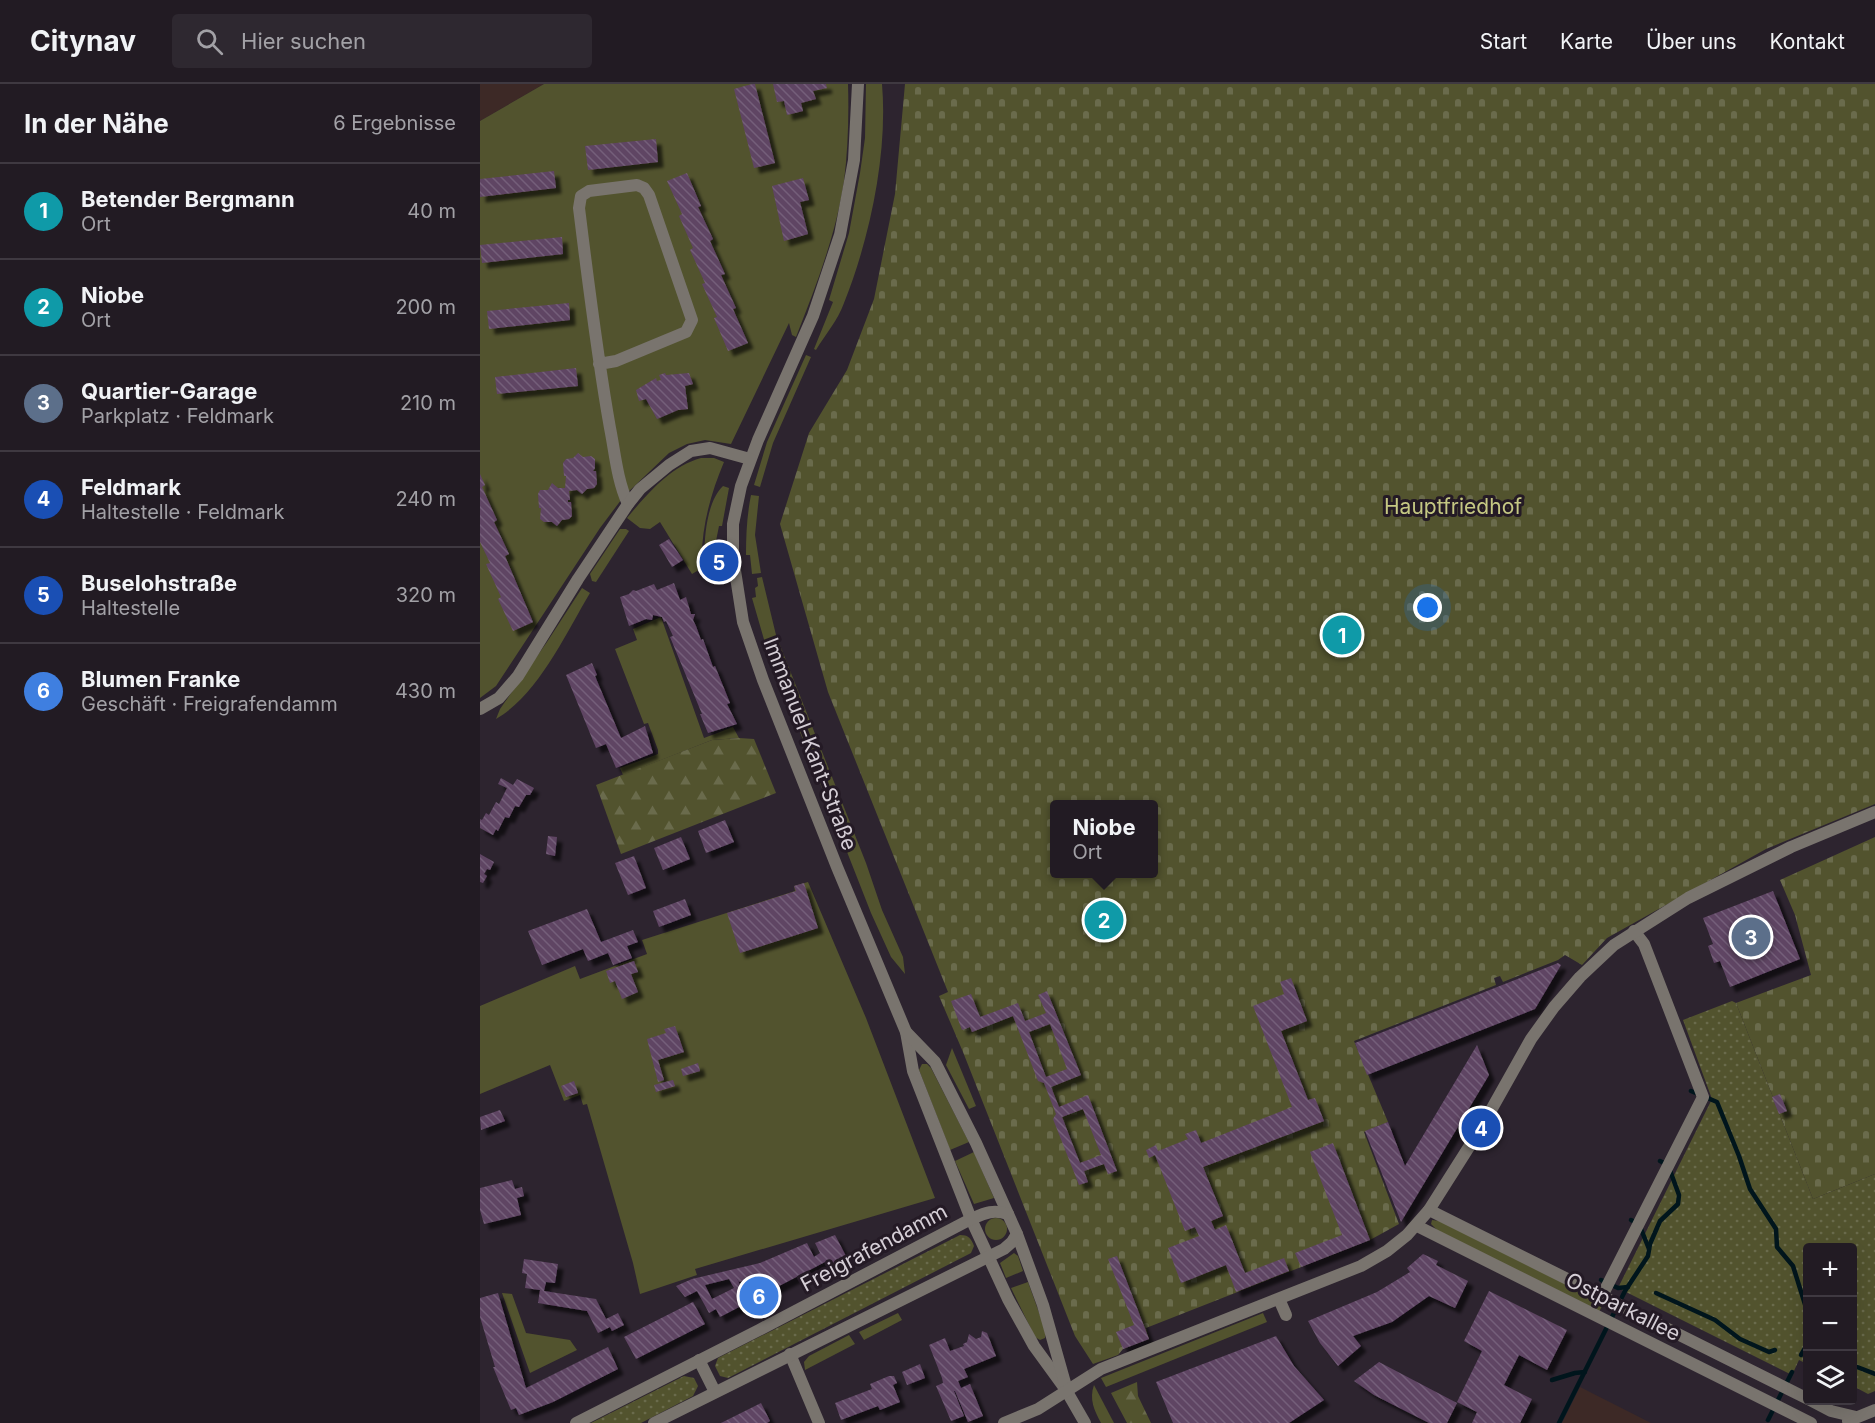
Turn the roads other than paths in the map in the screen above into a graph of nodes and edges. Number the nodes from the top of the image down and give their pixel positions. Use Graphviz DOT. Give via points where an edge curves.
graph roads {
  1 [pos="858,84"];
  2 [pos="599,364"];
  3 [pos="750,459"];
  4 [pos="628,504"];
  5 [pos="480,709"];
  6 [pos="1875,812"];
  7 [pos="1634,931"];
  8 [pos="906,1032"];
  9 [pos="1429,1210"];
  10 [pos="1008,1214"];
  11 [pos="971,1219"];
  12 [pos="1417,1226"];
  13 [pos="1017,1234"];
  14 [pos="988,1256"];
  15 [pos="1602,1296"];
  16 [pos="1279,1299"];
  17 [pos="1286,1315"];
  18 [pos="790,1354"];
  19 [pos="699,1360"];
  20 [pos="1066,1390"];
  21 [pos="715,1392"];
  22 [pos="1803,1397"];
  23 [pos="1819,1405"];
  24 [pos="1875,1410"];
  25 [pos="1856,1417"];
  26 [pos="576,1423"];
  27 [pos="654,1423"];
  28 [pos="819,1423"];
  29 [pos="1004,1423"];
  30 [pos="1085,1423"];
  31 [pos="1811,1423"];
  32 [pos="1843,1423"];
  1 -- 3 [label="street, Immanuel-Kant-Straße" via="854,160 840,235 813,316"];
  2 -- 2 [label="street" via="579,208 581,196 589,191 637,185 649,195 692,320 686,332 616,362"];
  2 -- 4 [label="street" via="621,490"];
  3 -- 4 [label="street" via="710,448 691,451 640,489"];
  3 -- 8 [label="street, Immanuel-Kant-Straße" via="734,524 733,558 743,622 832,856"];
  4 -- 5 [label="street" via="518,676 499,698"];
  6 -- 7 [label="street" via="1791,847 1688,898"];
  7 -- 9 [label="street" via="1580,977 1554,1007"];
  7 -- 15 [label="street" via="1644,944 1703,1097"];
  8 -- 10 [label="street, Immanuel-Kant-Straße" via="935,1062"];
  8 -- 11 [label="street, Immanuel-Kant-Straße" via="913,1071"];
  9 -- 12 [label="street"];
  9 -- 15 [label="street, Ostparkallee"];
  10 -- 11 [label="street" via="998,1210"];
  10 -- 13 [label="street, Immanuel-Kant-Straße"];
  11 -- 14 [label="street, Immanuel-Kant-Straße"];
  11 -- 19 [label="street, Freigrafendamm"];
  12 -- 16 [label="street" via="1361,1266"];
  12 -- 31 [label="street, Ostparkallee"];
  13 -- 14 [label="street" via="1004,1249"];
  13 -- 20 [label="street, Immanuel-Kant-Straße" via="1043,1305"];
  14 -- 18 [label="street"];
  14 -- 20 [label="street, Immanuel-Kant-Straße" via="1034,1346"];
  15 -- 22 [label="street, Ostparkallee"];
  16 -- 17 [label="street"];
  16 -- 20 [label="street" via="1101,1369"];
  18 -- 21 [label="street"];
  18 -- 28 [label="street"];
  19 -- 21 [label="street"];
  19 -- 26 [label="street, Freigrafendamm"];
  20 -- 29 [label="street" via="1038,1409"];
  20 -- 30 [label="street, Immanuel-Kant-Straße"];
  21 -- 27 [label="street"];
  23 -- 25 [label="street, Ostparkallee"];
  24 -- 25 [label="street"];
  25 -- 32 [label="street"];
}
